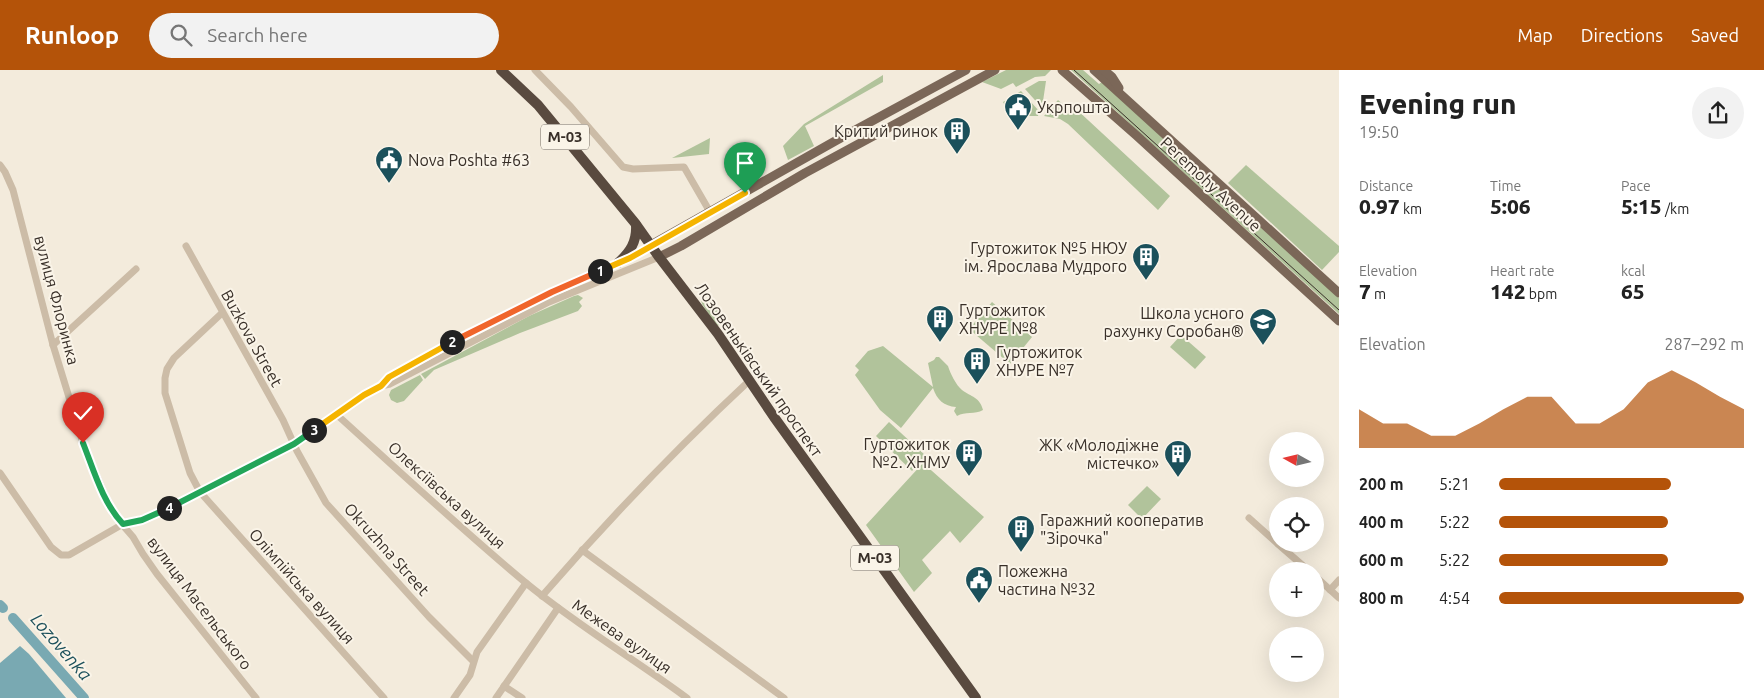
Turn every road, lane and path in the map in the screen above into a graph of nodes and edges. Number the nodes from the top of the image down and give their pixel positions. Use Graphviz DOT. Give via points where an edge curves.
graph roads {
  1 [pos="500,70"];
  2 [pos="534,70"];
  3 [pos="966,70"];
  4 [pos="995,70"];
  5 [pos="1062,70"];
  6 [pos="1094,70"];
  7 [pos="1104,70"];
  8 [pos="1128,101"];
  9 [pos="0,165"];
  10 [pos="710,212"];
  11 [pos="636,224"];
  12 [pos="651,245"];
  13 [pos="186,246"];
  14 [pos="659,257"];
  15 [pos="618,263"];
  16 [pos="136,270"];
  17 [pos="587,277"];
  18 [pos="591,285"];
  19 [pos="1339,293"];
  20 [pos="222,313"];
  21 [pos="1339,321"];
  22 [pos="53,345"];
  23 [pos="750,380"];
  24 [pos="381,386"];
  25 [pos="336,414"];
  26 [pos="294,444"];
  27 [pos="0,473"];
  28 [pos="200,492"];
  29 [pos="1249,518"];
  30 [pos="123,524"];
  31 [pos="1269,536"];
  32 [pos="582,550"];
  33 [pos="1287,552"];
  34 [pos="1299,562"];
  35 [pos="1339,580"];
  36 [pos="526,583"];
  37 [pos="1324,584"];
  38 [pos="1330,590"];
  39 [pos="542,596"];
  40 [pos="1339,598"];
  41 [pos="558,608"];
  42 [pos="473,662"];
  43 [pos="504,686"];
  44 [pos="256,698"];
  45 [pos="384,698"];
  46 [pos="454,698"];
  47 [pos="496,698"];
  48 [pos="522,698"];
  49 [pos="687,698"];
  50 [pos="784,698"];
  51 [pos="976,698"];
  1 -- 11 [label="highway, Лозовеньківський проспект / М-03" via="538,105"];
  2 -- 10 [label="street" via="623,167 684,168"];
  3 -- 10 [label="main road"];
  4 -- 14 [label="main road" via="794,179"];
  5 -- 21 [label="main road, Peremohy Avenue"];
  6 -- 8 [label="main road, Peremohy Avenue"];
  7 -- 8 [label="main road"];
  8 -- 19 [label="main road, Peremohy Avenue"];
  9 -- 22 [label="street, вулиця Флоринка" via="13,190"];
  10 -- 12 [label="main road"];
  11 -- 12 [label="highway, Лозовеньківський проспект / М-03"];
  11 -- 15 [label="highway" via="633,247"];
  12 -- 14 [label="highway, Лозовеньківський проспект / М-03"];
  12 -- 15 [label="street"];
  13 -- 20 [label="street, Buzkova Street"];
  14 -- 18 [label="street"];
  14 -- 23 [label="highway, Лозовеньківський проспект / М-03"];
  15 -- 17 [label="street"];
  16 -- 22 [label="street"];
  17 -- 18 [label="street"];
  17 -- 24 [label="street" via="458,339 389,377"];
  18 -- 24 [label="street" via="549,302"];
  20 -- 26 [label="street, Buzkova Street"];
  20 -- 28 [label="street, Олімпійська вулиця" via="174,358 165,378 165,393 190,473"];
  22 -- 30 [label="street, вулиця Флоринка" via="83,443 106,500"];
  23 -- 32 [label="street" via="699,428"];
  23 -- 51 [label="highway, Лозовеньківський проспект / М-03"];
  24 -- 25 [label="street"];
  25 -- 26 [label="street"];
  25 -- 36 [label="street, Олексіївська вулиця"];
  26 -- 28 [label="street"];
  26 -- 42 [label="street, Okruzhna Street" via="326,503"];
  27 -- 30 [label="street" via="60,554 69,555"];
  28 -- 30 [label="street" via="157,514"];
  28 -- 45 [label="street, Олімпійська вулиця"];
  29 -- 31 [label="street"];
  30 -- 44 [label="street, вулиця Масельського" via="157,574"];
  32 -- 39 [label="street"];
  32 -- 50 [label="street"];
  33 -- 34 [label="street"];
  35 -- 38 [label="street"];
  36 -- 39 [label="street, Олексіївська вулиця"];
  36 -- 42 [label="street"];
  37 -- 38 [label="street"];
  38 -- 40 [label="street"];
  39 -- 41 [label="street, Межева вулиця"];
  41 -- 43 [label="street"];
  41 -- 49 [label="street, Межева вулиця"];
  42 -- 46 [label="street" via="470,675"];
  43 -- 47 [label="street"];
  43 -- 48 [label="street"];
}
